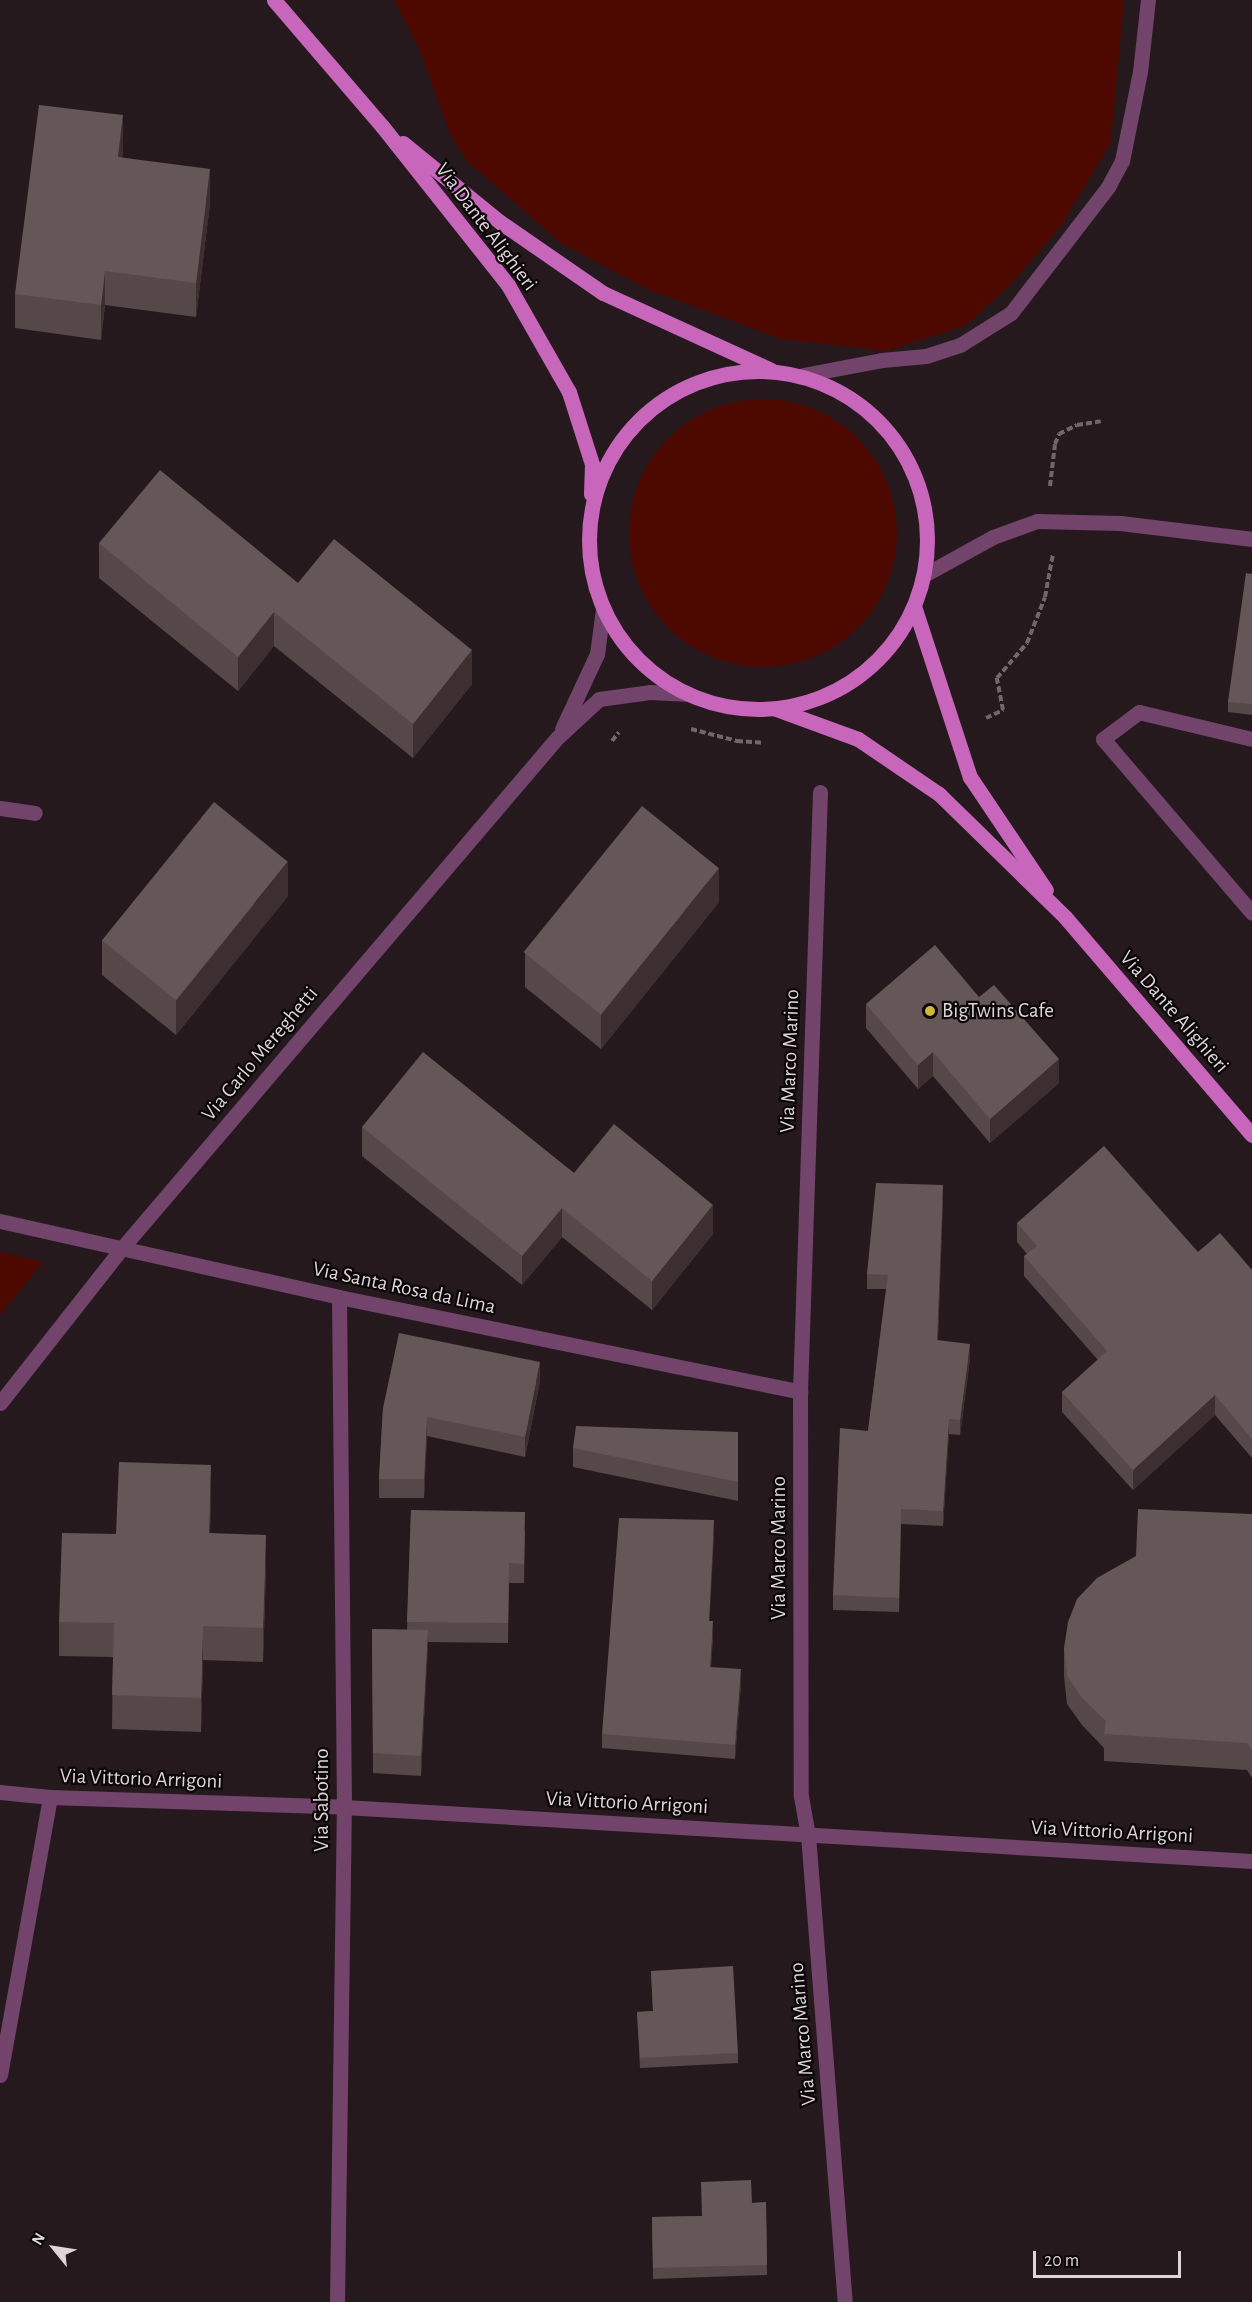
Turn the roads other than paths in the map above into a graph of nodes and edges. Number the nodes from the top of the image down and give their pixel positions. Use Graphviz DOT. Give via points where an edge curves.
graph roads {
  1 [pos="274,0"];
  2 [pos="1148,0"];
  3 [pos="382,126"];
  4 [pos="774,371"];
  5 [pos="803,375"];
  6 [pos="589,529"];
  7 [pos="1252,539"];
  8 [pos="924,575"];
  9 [pos="914,606"];
  10 [pos="603,609"];
  11 [pos="685,694"];
  12 [pos="776,709"];
  13 [pos="557,738"];
  14 [pos="1252,739"];
  15 [pos="820,792"];
  16 [pos="0,808"];
  17 [pos="35,813"];
  18 [pos="1252,913"];
  19 [pos="1065,917"];
  20 [pos="1252,1135"];
  21 [pos="0,1221"];
  22 [pos="122,1248"];
  23 [pos="339,1297"];
  24 [pos="800,1392"];
  25 [pos="0,1403"];
  26 [pos="0,1792"];
  27 [pos="50,1797"];
  28 [pos="344,1807"];
  29 [pos="808,1835"];
  30 [pos="1252,1861"];
  31 [pos="0,2075"];
  32 [pos="337,2302"];
  33 [pos="845,2302"];
  1 -- 3 [label="main road, Via Dante Alighieri"];
  2 -- 5 [label="street" via="1140,72 1122,161 1108,187 1011,313 960,345 926,356"];
  3 -- 4 [label="main road, Via Dante Alighieri" via="500,222 603,292"];
  3 -- 6 [label="main road, Via Dante Alighieri" via="508,285 569,392 592,464"];
  4 -- 5 [label="main road, Via Dante Alighieri"];
  4 -- 6 [label="main road, Via Dante Alighieri" via="729,373 687,387 649,411 618,445 598,485"];
  5 -- 8 [label="main road, Via Dante Alighieri" via="861,405 895,439 918,481 927,527"];
  6 -- 10 [label="main road, Via Dante Alighieri" via="591,570"];
  7 -- 8 [label="street" via="1120,524 1037,521 993,537"];
  8 -- 9 [label="main road, Via Dante Alighieri"];
  9 -- 12 [label="main road, Via Dante Alighieri" via="882,657 834,692"];
  9 -- 19 [label="main road" via="970,777"];
  10 -- 11 [label="main road, Via Dante Alighieri" via="623,643 651,672"];
  10 -- 13 [label="street, Via Carlo Mereghetti" via="597,654"];
  11 -- 12 [label="main road, Via Dante Alighieri" via="730,708"];
  11 -- 13 [label="street, Via Carlo Mereghetti" via="650,692 599,699"];
  12 -- 19 [label="main road" via="858,739 939,794"];
  13 -- 22 [label="street, Via Carlo Mereghetti"];
  14 -- 18 [label="street" via="1139,712 1103,739"];
  15 -- 24 [label="street, Via Marco Marino"];
  16 -- 17 [label="street"];
  19 -- 20 [label="main road, Via Dante Alighieri"];
  21 -- 22 [label="street, Via Santa Rosa da Lima"];
  22 -- 23 [label="street, Via Santa Rosa da Lima"];
  22 -- 25 [label="street, Via Carlo Mereghetti"];
  23 -- 24 [label="street, Via Santa Rosa da Lima"];
  23 -- 28 [label="street, Via Sabotino"];
  24 -- 29 [label="street, Via Marco Marino" via="801,1796"];
  26 -- 27 [label="street, Via Vittorio Arrigoni"];
  27 -- 28 [label="street, Via Vittorio Arrigoni"];
  27 -- 31 [label="street"];
  28 -- 29 [label="street, Via Vittorio Arrigoni"];
  28 -- 32 [label="street, Via Sabotino"];
  29 -- 30 [label="street, Via Vittorio Arrigoni"];
  29 -- 33 [label="street, Via Marco Marino"];
}
